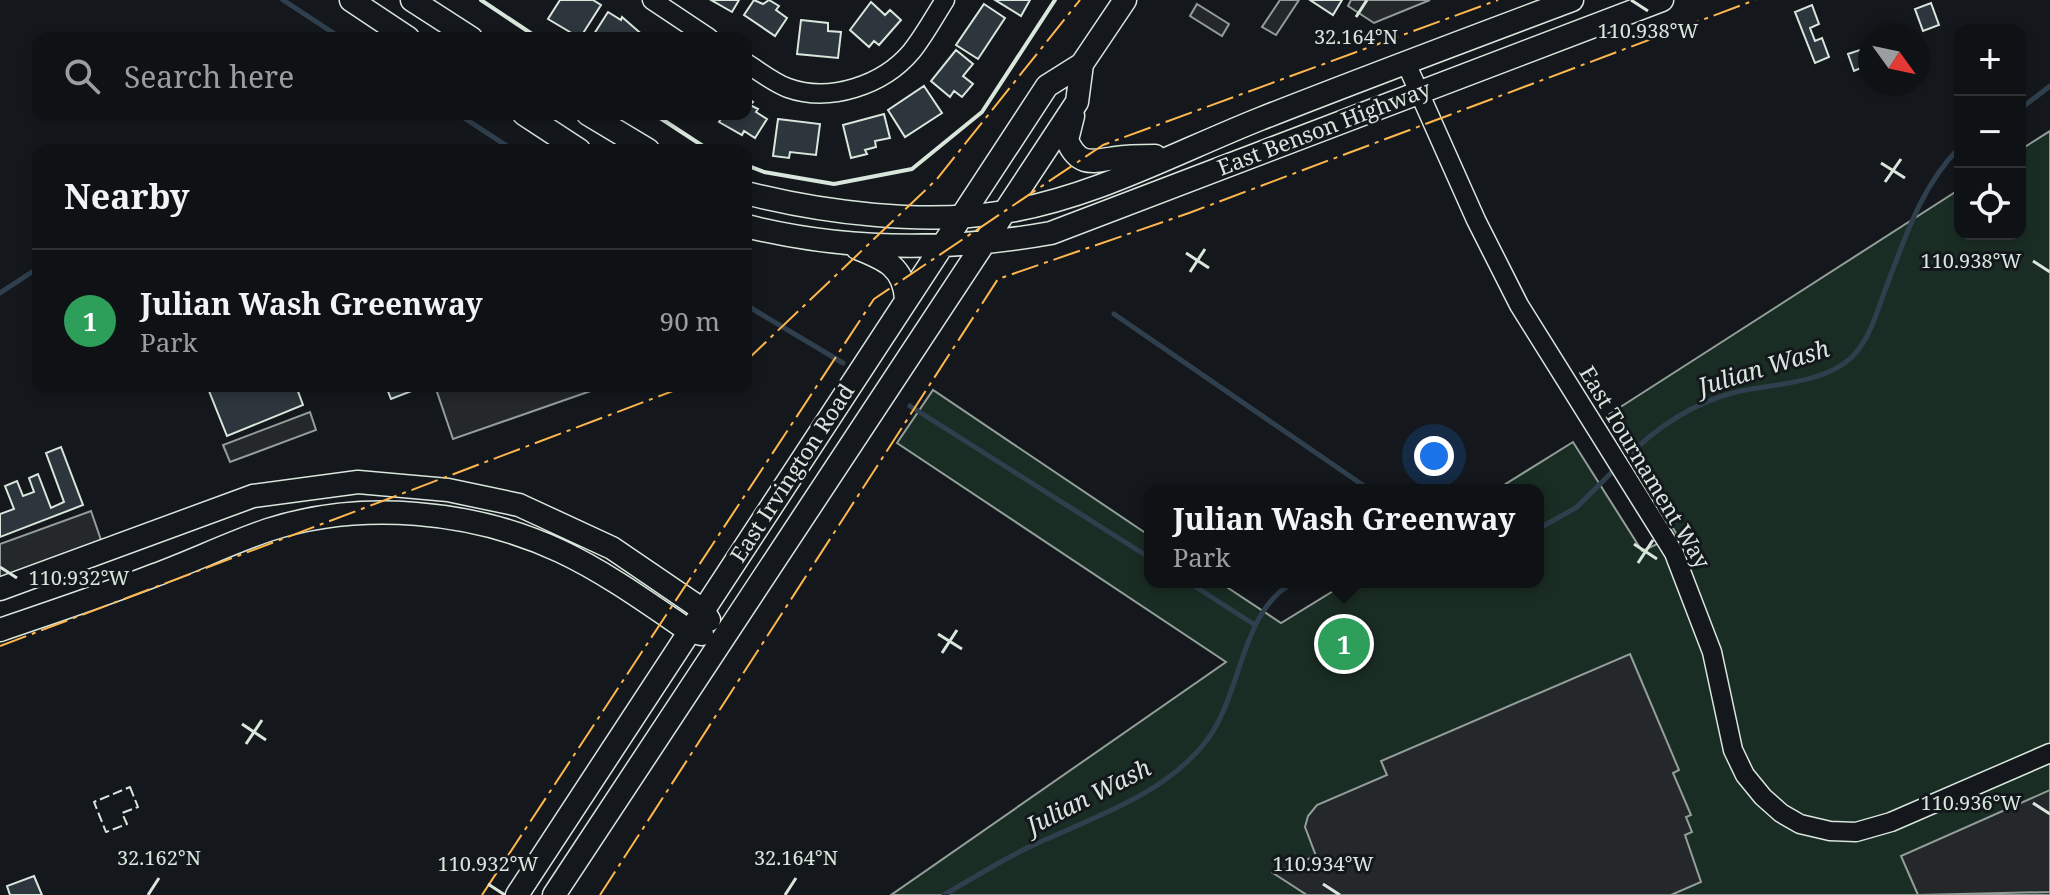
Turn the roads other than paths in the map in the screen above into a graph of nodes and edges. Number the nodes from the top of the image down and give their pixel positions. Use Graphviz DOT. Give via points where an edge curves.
graph roads {
  1 [pos="351,0"];
  2 [pos="412,0"];
  3 [pos="652,0"];
  4 [pos="945,0"];
  5 [pos="1125,0"];
  6 [pos="1572,0"];
  7 [pos="1662,0"];
  8 [pos="399,32"];
  9 [pos="462,32"];
  10 [pos="700,32"];
  11 [pos="1406,63"];
  12 [pos="1082,64"];
  13 [pos="752,67"];
  14 [pos="1418,91"];
  15 [pos="1077,102"];
  16 [pos="533,120"];
  17 [pos="598,120"];
  18 [pos="570,144"];
  19 [pos="638,144"];
  20 [pos="1172,155"];
  21 [pos="752,194"];
  22 [pos="1004,212"];
  23 [pos="962,215"];
  24 [pos="752,227"];
  25 [pos="845,243"];
  26 [pos="982,245"];
  27 [pos="941,247"];
  28 [pos="906,299"];
  29 [pos="0,589"];
  30 [pos="703,610"];
  31 [pos="0,630"];
  32 [pos="689,631"];
  33 [pos="723,640"];
  34 [pos="2050,753"];
  35 [pos="517,895"];
  36 [pos="554,895"];
  1 -- 8 [label="main road"];
  2 -- 9 [label="main road"];
  3 -- 10 [label="street"];
  4 -- 13 [label="street" via="911,52 887,73 859,87 823,93 788,88"];
  5 -- 12 [label="main road, East Irvington Road"];
  6 -- 11 [label="main road, East Benson Highway"];
  7 -- 14 [label="main road, East Benson Highway"];
  11 -- 14 [label="street, East Tournament Way"];
  11 -- 20 [label="main road, East Benson Highway"];
  12 -- 15 [label="main road, East Irvington Road"];
  12 -- 23 [label="main road, East Irvington Road" via="1047,86"];
  14 -- 26 [label="main road, East Benson Highway" via="1080,224"];
  14 -- 34 [label="street, East Tournament Way" via="1519,305 1674,553 1712,652 1739,762 1754,786 1781,813 1815,827 1856,832"];
  15 -- 20 [label="main road" via="1067,140 1081,160 1092,164 1116,157"];
  15 -- 22 [label="main road, East Irvington Road"];
  16 -- 18 [label="main road"];
  17 -- 19 [label="main road"];
  20 -- 22 [label="main road, East Benson Highway" via="1053,200"];
  21 -- 23 [label="main road, East Benson Highway" via="851,214"];
  22 -- 23 [label="main road, East Benson Highway"];
  22 -- 26 [label="main road, East Irvington Road"];
  23 -- 27 [label="main road, East Irvington Road"];
  24 -- 25 [label="main road"];
  25 -- 27 [label="main road, East Benson Highway"];
  25 -- 28 [label="main road" via="894,267 905,283"];
  26 -- 27 [label="main road, East Benson Highway"];
  26 -- 33 [label="main road, East Irvington Road"];
  27 -- 28 [label="main road, East Irvington Road"];
  28 -- 30 [label="main road, East Irvington Road"];
  29 -- 30 [label="main road" via="253,496 358,482 448,490 519,505 612,548"];
  30 -- 32 [label="main road, East Irvington Road"];
  30 -- 33 [label="main road"];
  31 -- 32 [label="main road" via="269,530 308,520 381,514 468,520 529,538 590,567"];
  32 -- 33 [label="main road"];
  32 -- 35 [label="main road, East Irvington Road"];
  33 -- 36 [label="main road, East Irvington Road"];
}
